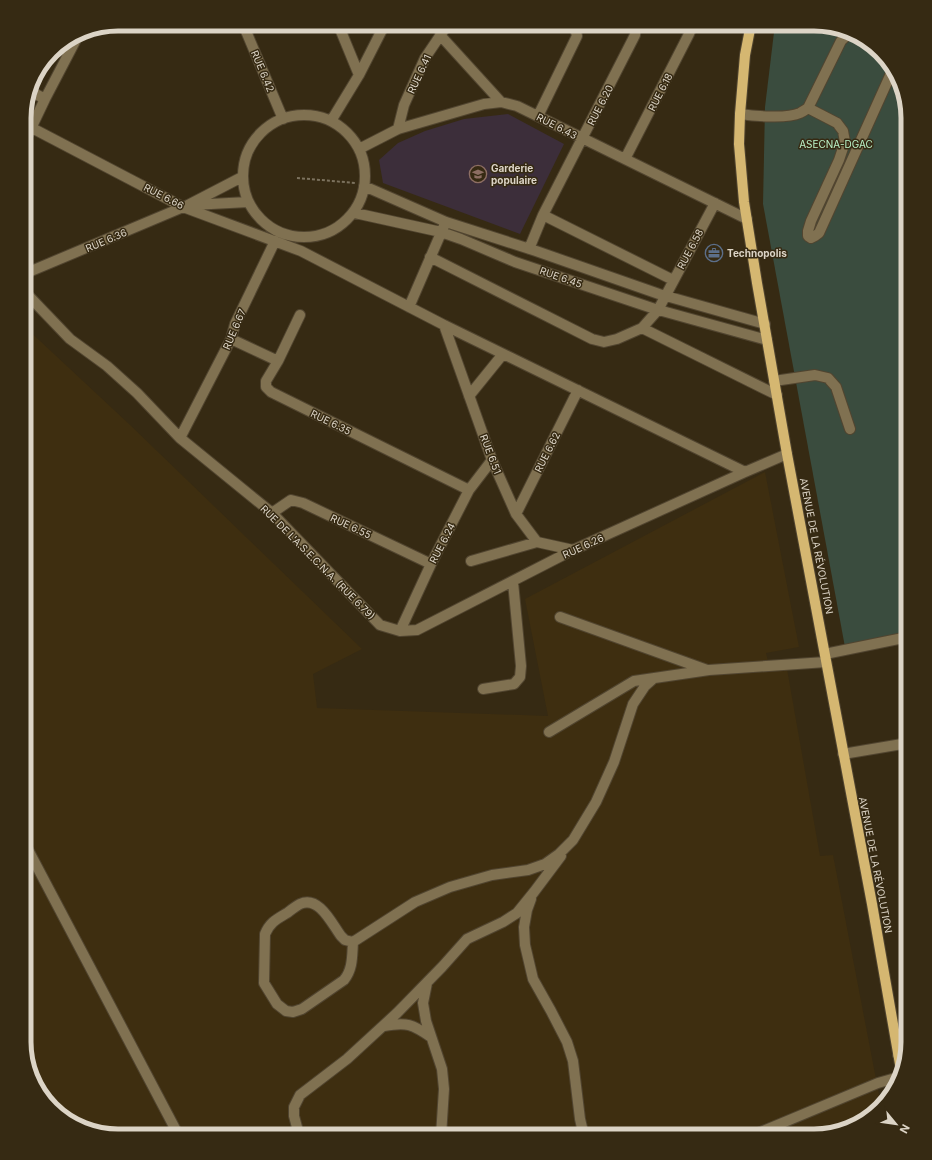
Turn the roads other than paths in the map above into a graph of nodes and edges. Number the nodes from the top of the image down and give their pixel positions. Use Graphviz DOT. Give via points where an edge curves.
graph roads {
  1 [pos="246,31"];
  2 [pos="341,31"];
  3 [pos="381,31"];
  4 [pos="443,31"];
  5 [pos="576,31"];
  6 [pos="635,31"];
  7 [pos="691,31"];
  8 [pos="750,31"];
  9 [pos="440,35"];
  10 [pos="845,37"];
  11 [pos="74,43"];
  12 [pos="359,75"];
  13 [pos="890,76"];
  14 [pos="34,94"];
  15 [pos="45,99"];
  16 [pos="501,102"];
  17 [pos="808,108"];
  18 [pos="740,114"];
  19 [pos="538,116"];
  20 [pos="283,119"];
  21 [pos="331,121"];
  22 [pos="32,128"];
  23 [pos="398,129"];
  24 [pos="583,138"];
  25 [pos="359,149"];
  26 [pos="626,159"];
  27 [pos="242,177"];
  28 [pos="365,185"];
  29 [pos="248,202"];
  30 [pos="715,203"];
  31 [pos="186,206"];
  32 [pos="355,213"];
  33 [pos="543,215"];
  34 [pos="747,219"];
  35 [pos="446,222"];
  36 [pos="441,232"];
  37 [pos="275,241"];
  38 [pos="532,250"];
  39 [pos="430,256"];
  40 [pos="533,268"];
  41 [pos="31,271"];
  42 [pos="600,274"];
  43 [pos="673,280"];
  44 [pos="595,289"];
  45 [pos="665,296"];
  46 [pos="31,298"];
  47 [pos="409,307"];
  48 [pos="658,310"];
  49 [pos="300,315"];
  50 [pos="764,324"];
  51 [pos="444,325"];
  52 [pos="642,328"];
  53 [pos="231,339"];
  54 [pos="768,340"];
  55 [pos="502,354"];
  56 [pos="278,361"];
  57 [pos="774,381"];
  58 [pos="578,390"];
  59 [pos="777,395"];
  60 [pos="470,396"];
  61 [pos="850,429"];
  62 [pos="180,438"];
  63 [pos="787,454"];
  64 [pos="492,460"];
  65 [pos="745,472"];
  66 [pos="469,490"];
  67 [pos="272,513"];
  68 [pos="516,514"];
  69 [pos="537,542"];
  70 [pos="573,550"];
  71 [pos="471,561"];
  72 [pos="431,564"];
  73 [pos="513,582"];
  74 [pos="560,617"];
  75 [pos="380,625"];
  76 [pos="400,631"];
  77 [pos="901,639"];
  78 [pos="826,658"];
  79 [pos="709,670"];
  80 [pos="654,678"];
  81 [pos="483,690"];
  82 [pos="550,732"];
  83 [pos="901,744"];
  84 [pos="843,754"];
  85 [pos="573,840"];
  86 [pos="31,855"];
  87 [pos="534,892"];
  88 [pos="353,942"];
  89 [pos="427,983"];
  90 [pos="384,1026"];
  91 [pos="431,1037"];
  92 [pos="900,1050"];
  93 [pos="898,1055"];
  94 [pos="899,1060"];
  95 [pos="892,1079"];
  96 [pos="175,1129"];
  97 [pos="297,1129"];
  98 [pos="441,1129"];
  99 [pos="582,1129"];
  100 [pos="768,1129"];
  1 -- 20 [label="street, RUE 6.42"];
  2 -- 12 [label="street"];
  3 -- 12 [label="street"];
  4 -- 9 [label="street, RUE 6.41"];
  5 -- 19 [label="street" via="577,36"];
  6 -- 24 [label="street, RUE 6.20"];
  7 -- 26 [label="street, RUE 6.18"];
  8 -- 18 [label="main road, AVENUE DE LA RÉVOLUTION"];
  9 -- 16 [label="street"];
  9 -- 23 [label="street, RUE 6.41" via="425,58 404,106"];
  10 -- 17 [label="street"];
  11 -- 15 [label="street"];
  12 -- 21 [label="street"];
  13 -- 17 [label="street" via="819,233 811,238 808,232 811,221 839,160 844,142 843,131 837,123"];
  14 -- 15 [label="street"];
  15 -- 22 [label="street"];
  16 -- 19 [label="street, RUE 6.43"];
  16 -- 23 [label="street, RUE 6.43" via="484,104"];
  17 -- 18 [label="street" via="799,114 786,116"];
  18 -- 34 [label="main road, AVENUE DE LA RÉVOLUTION" via="741,174"];
  19 -- 24 [label="street, RUE 6.43"];
  20 -- 21 [label="street" via="299,115 316,116"];
  20 -- 27 [label="street" via="266,129 252,144 244,162"];
  21 -- 25 [label="street" via="348,133"];
  22 -- 31 [label="street, RUE 6.66"];
  23 -- 25 [label="street, RUE 6.43"];
  24 -- 26 [label="street, RUE 6.43"];
  24 -- 33 [label="street, RUE 6.20"];
  25 -- 28 [label="street" via="365,166"];
  26 -- 30 [label="street, RUE 6.43"];
  27 -- 29 [label="street"];
  27 -- 31 [label="street, RUE 6.36"];
  28 -- 32 [label="street"];
  28 -- 35 [label="street, RUE 6.45"];
  29 -- 31 [label="street, RUE 6.36"];
  29 -- 32 [label="street" via="265,224 278,232 302,238 324,235 343,224"];
  30 -- 34 [label="street, RUE 6.43"];
  30 -- 43 [label="street, RUE 6.58"];
  31 -- 37 [label="street, RUE 6.66"];
  31 -- 41 [label="street, RUE 6.36"];
  32 -- 36 [label="street, RUE 6.45"];
  33 -- 38 [label="street, RUE 6.20"];
  33 -- 43 [label="street"];
  34 -- 50 [label="main road, AVENUE DE LA RÉVOLUTION"];
  35 -- 36 [label="street"];
  35 -- 38 [label="street, RUE 6.45"];
  36 -- 39 [label="street"];
  36 -- 40 [label="street, RUE 6.45"];
  37 -- 47 [label="street, RUE 6.66" via="301,251"];
  37 -- 53 [label="street, RUE 6.67" via="235,324"];
  38 -- 40 [label="street, RUE 6.20"];
  38 -- 42 [label="street, RUE 6.45"];
  39 -- 47 [label="street"];
  39 -- 52 [label="street" via="592,338 604,342"];
  40 -- 44 [label="street, RUE 6.45"];
  42 -- 44 [label="street"];
  42 -- 45 [label="street, RUE 6.45"];
  43 -- 45 [label="street, RUE 6.58"];
  44 -- 48 [label="street, RUE 6.45"];
  45 -- 48 [label="street, RUE 6.58"];
  45 -- 50 [label="street, RUE 6.45"];
  46 -- 62 [label="street, RUE DE L'A.S.E.C.N.A. (RUE 6.79)" via="70,339 107,366 137,393"];
  47 -- 51 [label="street, RUE 6.66"];
  48 -- 52 [label="street, RUE 6.58"];
  48 -- 54 [label="street, RUE 6.45"];
  49 -- 56 [label="street, RUE 6.35"];
  50 -- 54 [label="main road, AVENUE DE LA RÉVOLUTION"];
  51 -- 55 [label="street, RUE 6.66"];
  51 -- 60 [label="street, RUE 6.51"];
  52 -- 59 [label="street"];
  53 -- 56 [label="street"];
  53 -- 62 [label="street, RUE 6.67"];
  54 -- 57 [label="main road, AVENUE DE LA RÉVOLUTION"];
  55 -- 58 [label="street, RUE 6.66"];
  55 -- 60 [label="street"];
  56 -- 66 [label="street, RUE 6.35" via="266,381 266,387 271,392"];
  57 -- 59 [label="main road, AVENUE DE LA RÉVOLUTION"];
  57 -- 61 [label="street" via="815,375 828,378 836,387"];
  58 -- 65 [label="street, RUE 6.66"];
  58 -- 68 [label="street, RUE 6.62"];
  59 -- 63 [label="main road, AVENUE DE LA RÉVOLUTION"];
  60 -- 64 [label="street, RUE 6.51"];
  62 -- 67 [label="street, RUE DE L'A.S.E.C.N.A. (RUE 6.79)"];
  63 -- 65 [label="street, RUE 6.26"];
  63 -- 78 [label="main road, AVENUE DE LA RÉVOLUTION"];
  64 -- 66 [label="street, RUE 6.24"];
  64 -- 68 [label="street, RUE 6.51"];
  65 -- 70 [label="street, RUE 6.26"];
  66 -- 72 [label="street, RUE 6.24"];
  67 -- 72 [label="street, RUE 6.55" via="291,500 303,503"];
  67 -- 75 [label="street, RUE DE L'A.S.E.C.N.A. (RUE 6.79)"];
  68 -- 69 [label="street, RUE 6.51"];
  69 -- 70 [label="street"];
  69 -- 71 [label="street"];
  70 -- 73 [label="street, RUE 6.26"];
  72 -- 76 [label="street, RUE 6.24"];
  73 -- 76 [label="street, RUE 6.26" via="417,630"];
  73 -- 81 [label="street" via="522,666 520,677 514,684"];
  74 -- 79 [label="street"];
  75 -- 76 [label="street, RUE 6.26"];
  77 -- 78 [label="street"];
  78 -- 79 [label="street"];
  78 -- 84 [label="main road, AVENUE DE LA RÉVOLUTION"];
  79 -- 80 [label="street"];
  80 -- 82 [label="street" via="634,681"];
  80 -- 85 [label="street" via="633,704 614,762 596,802"];
  83 -- 84 [label="street"];
  84 -- 93 [label="main road, AVENUE DE LA RÉVOLUTION"];
  85 -- 87 [label="street"];
  85 -- 88 [label="street" via="544,864 528,870 492,875 450,886 415,902"];
  86 -- 96 [label="street"];
  87 -- 89 [label="street" via="516,913 467,939"];
  87 -- 99 [label="street" via="524,927 525,945 533,979 567,1042 573,1061"];
  88 -- 88 [label="street" via="352,964 344,980 302,1009 286,1011 276,1004 264,983 265,934 271,923 301,904 314,903 320,907 341,936"];
  89 -- 90 [label="street"];
  89 -- 91 [label="street" via="423,1003"];
  90 -- 91 [label="street" via="407,1024"];
  90 -- 97 [label="street" via="347,1059 300,1095 294,1107"];
  91 -- 98 [label="street" via="442,1069 444,1089"];
  92 -- 93 [label="street"];
  93 -- 94 [label="main road, AVENUE DE LA RÉVOLUTION"];
  95 -- 100 [label="street"];
}
